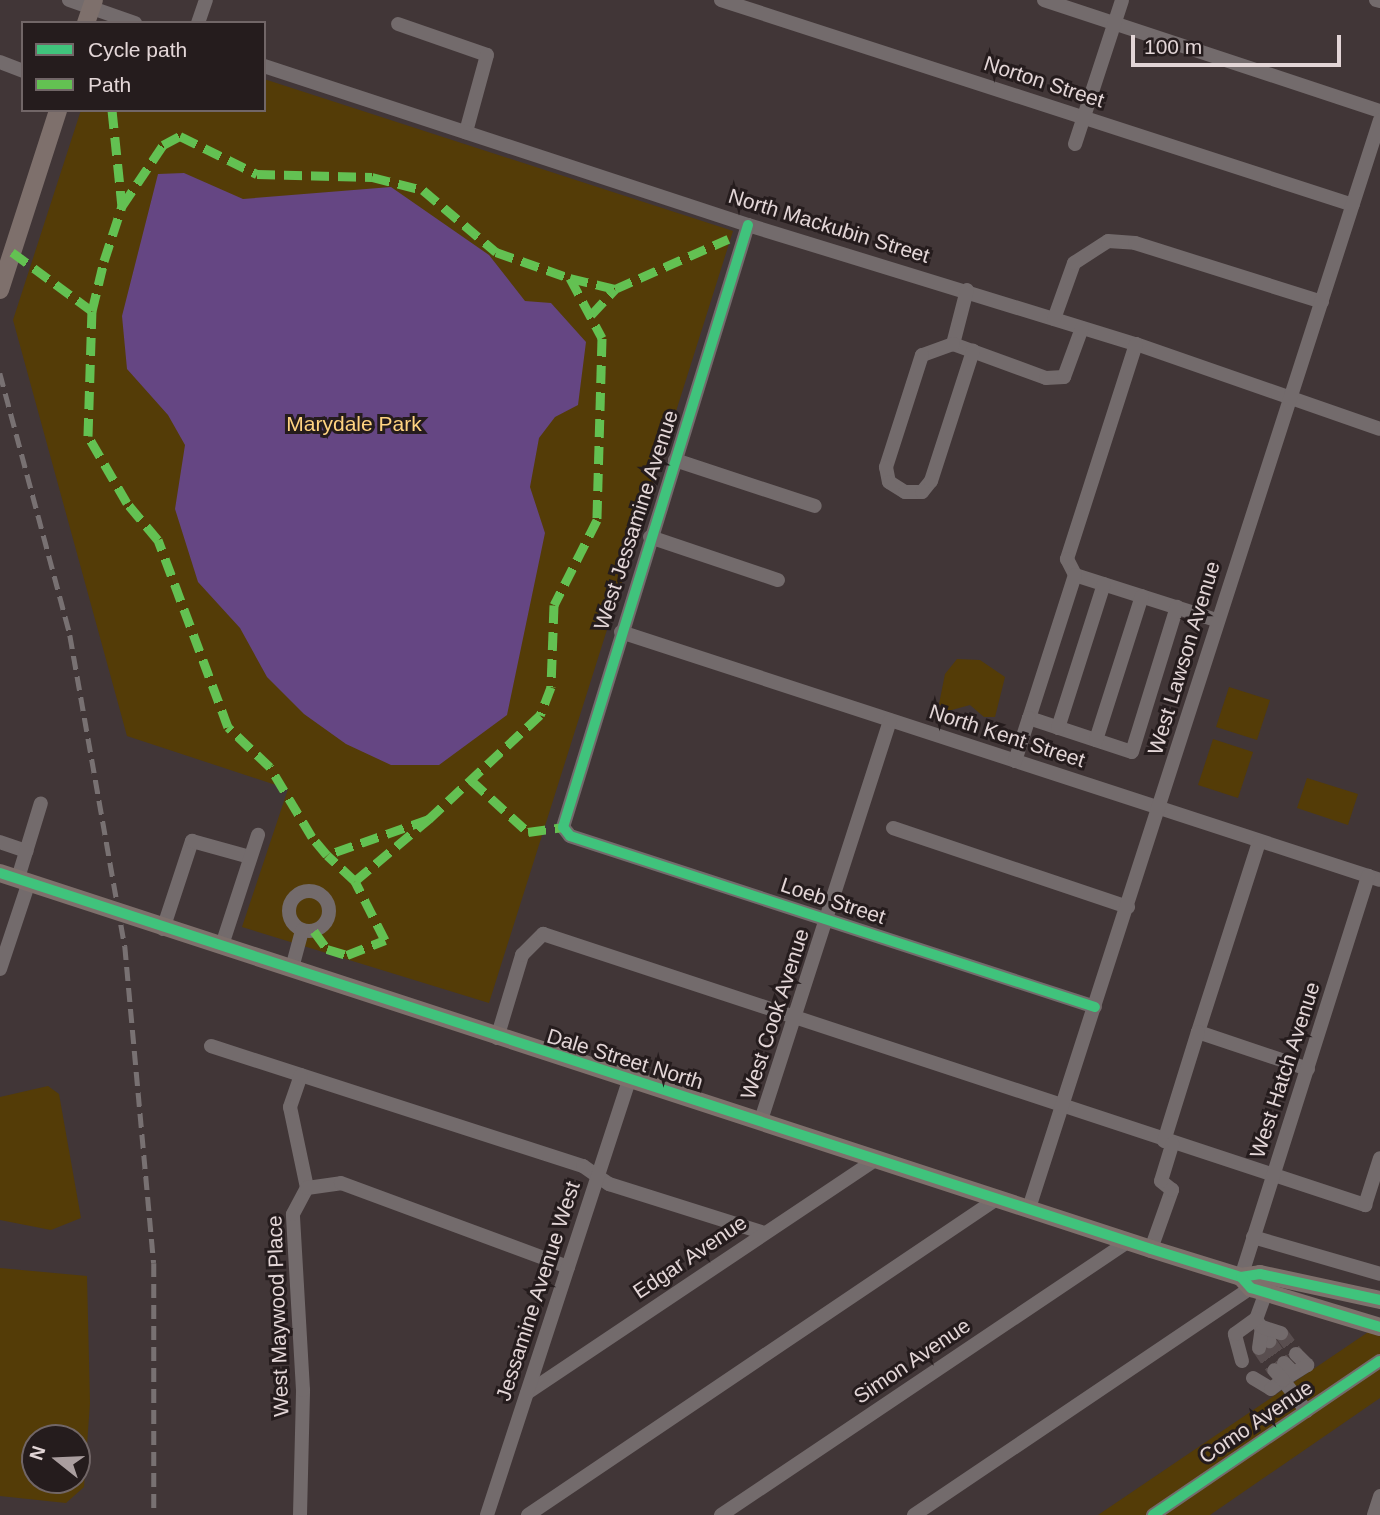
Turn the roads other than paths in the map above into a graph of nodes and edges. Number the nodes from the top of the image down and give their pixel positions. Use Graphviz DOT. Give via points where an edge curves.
graph roads {
  1 [pos="69,0"];
  2 [pos="206,0"];
  3 [pos="722,0"];
  4 [pos="1044,0"];
  5 [pos="1122,0"];
  6 [pos="90,10"];
  7 [pos="128,21"];
  8 [pos="199,21"];
  9 [pos="1115,22"];
  10 [pos="398,24"];
  11 [pos="0,62"];
  12 [pos="266,67"];
  13 [pos="21,70"];
  14 [pos="1380,111"];
  15 [pos="57,112"];
  16 [pos="1084,117"];
  17 [pos="1380,120"];
  18 [pos="466,132"];
  19 [pos="1075,144"];
  20 [pos="1353,205"];
  21 [pos="748,225"];
  22 [pos="0,290"];
  23 [pos="967,290"];
  24 [pos="1322,302"];
  25 [pos="1054,319"];
  26 [pos="1082,328"];
  27 [pos="953,344"];
  28 [pos="1136,344"];
  29 [pos="973,351"];
  30 [pos="1292,397"];
  31 [pos="1380,429"];
  32 [pos="675,460"];
  33 [pos="815,506"];
  34 [pos="650,537"];
  35 [pos="1075,575"];
  36 [pos="778,580"];
  37 [pos="1104,584"];
  38 [pos="1142,596"];
  39 [pos="1177,607"];
  40 [pos="1216,620"];
  41 [pos="621,632"];
  42 [pos="1029,718"];
  43 [pos="890,720"];
  44 [pos="1058,728"];
  45 [pos="1096,740"];
  46 [pos="1015,761"];
  47 [pos="41,803"];
  48 [pos="1160,807"];
  49 [pos="563,827"];
  50 [pos="893,828"];
  51 [pos="258,835"];
  52 [pos="0,842"];
  53 [pos="1259,842"];
  54 [pos="26,851"];
  55 [pos="250,857"];
  56 [pos="0,873"];
  57 [pos="1374,878"];
  58 [pos="23,880"];
  59 [pos="1128,907"];
  60 [pos="826,919"];
  61 [pos="163,929"];
  62 [pos="302,930"];
  63 [pos="222,945"];
  64 [pos="292,968"];
  65 [pos="0,969"];
  66 [pos="1095,1007"];
  67 [pos="795,1016"];
  68 [pos="1198,1032"];
  69 [pos="497,1038"];
  70 [pos="211,1046"];
  71 [pos="1308,1069"];
  72 [pos="301,1076"];
  73 [pos="629,1081"];
  74 [pos="1062,1107"];
  75 [pos="761,1121"];
  76 [pos="1168,1142"];
  77 [pos="877,1158"];
  78 [pos="1380,1158"];
  79 [pos="598,1177"];
  80 [pos="1273,1177"];
  81 [pos="307,1188"];
  82 [pos="998,1198"];
  83 [pos="1029,1208"];
  84 [pos="764,1233"];
  85 [pos="1253,1237"];
  86 [pos="1128,1242"];
  87 [pos="1151,1250"];
  88 [pos="568,1266"];
  89 [pos="1353,1266"];
  90 [pos="1380,1275"];
  91 [pos="1252,1286"];
  92 [pos="1349,1292"];
  93 [pos="1380,1300"];
  94 [pos="1259,1323"];
  95 [pos="1380,1327"];
  96 [pos="1269,1340"];
  97 [pos="1242,1361"];
  98 [pos="1380,1361"];
  99 [pos="1253,1378"];
  100 [pos="527,1393"];
  101 [pos="1306,1411"];
  102 [pos="1380,1496"];
  103 [pos="300,1515"];
  104 [pos="487,1515"];
  105 [pos="528,1515"];
  106 [pos="720,1515"];
  107 [pos="914,1515"];
  108 [pos="1153,1515"];
  109 [pos="1374,1515"];
  1 -- 6 [label="street"];
  2 -- 8 [label="street"];
  3 -- 16 [label="street, Norton Street"];
  4 -- 9 [label="street"];
  5 -- 9 [label="street"];
  6 -- 7 [label="street"];
  9 -- 14 [label="street"];
  9 -- 16 [label="street"];
  10 -- 18 [label="street" via="487,55"];
  11 -- 13 [label="street"];
  12 -- 18 [label="street, North Mackubin Street"];
  15 -- 22 [label="main road"];
  16 -- 19 [label="street"];
  16 -- 20 [label="street, Norton Street"];
  17 -- 20 [label="street, West Lawson Avenue"];
  18 -- 21 [label="street, North Mackubin Street"];
  20 -- 24 [label="street, West Lawson Avenue"];
  21 -- 23 [label="street, North Mackubin Street"];
  21 -- 32 [label="street, West Jessamine Avenue"];
  23 -- 25 [label="street, North Mackubin Street"];
  23 -- 27 [label="street"];
  24 -- 25 [label="street" via="1135,243 1108,241 1073,263"];
  24 -- 30 [label="street, West Lawson Avenue"];
  25 -- 26 [label="street, North Mackubin Street"];
  26 -- 28 [label="street, North Mackubin Street"];
  26 -- 29 [label="street" via="1057,380"];
  27 -- 29 [label="street"];
  27 -- 29 [label="street" via="922,355 886,467 889,482 905,492 922,492 931,481"];
  28 -- 30 [label="street, North Mackubin Street"];
  28 -- 35 [label="street" via="1068,546"];
  30 -- 31 [label="street, North Mackubin Street"];
  30 -- 40 [label="street, West Lawson Avenue"];
  32 -- 33 [label="street"];
  32 -- 34 [label="street, West Jessamine Avenue"];
  34 -- 36 [label="street"];
  34 -- 41 [label="street, West Jessamine Avenue"];
  35 -- 37 [label="street"];
  35 -- 42 [label="street"];
  37 -- 38 [label="street"];
  37 -- 44 [label="street"];
  38 -- 39 [label="street"];
  38 -- 45 [label="street"];
  39 -- 40 [label="street"];
  39 -- 45 [label="street" via="1132,752"];
  40 -- 48 [label="street, West Lawson Avenue"];
  41 -- 43 [label="street, North Kent Street"];
  41 -- 49 [label="street, West Jessamine Avenue"];
  42 -- 44 [label="street"];
  42 -- 46 [label="street"];
  43 -- 46 [label="street, North Kent Street"];
  43 -- 60 [label="street, West Cook Avenue"];
  44 -- 45 [label="street"];
  46 -- 48 [label="street, North Kent Street"];
  47 -- 54 [label="street"];
  48 -- 53 [label="street, North Kent Street"];
  48 -- 59 [label="street, West Lawson Avenue"];
  49 -- 60 [label="street, Loeb Street" via="570,835"];
  50 -- 59 [label="street"];
  51 -- 55 [label="street"];
  52 -- 54 [label="street"];
  53 -- 57 [label="street, North Kent Street"];
  53 -- 68 [label="street"];
  54 -- 58 [label="street"];
  55 -- 61 [label="street" via="192,841"];
  55 -- 63 [label="street"];
  56 -- 58 [label="main road, Dale Street North"];
  57 -- 71 [label="street, West Hatch Avenue"];
  58 -- 61 [label="main road, Dale Street North"];
  58 -- 65 [label="street"];
  59 -- 66 [label="street, West Lawson Avenue"];
  60 -- 66 [label="street, Loeb Street"];
  60 -- 67 [label="street, West Cook Avenue"];
  61 -- 63 [label="main road, Dale Street North"];
  62 -- 64 [label="street"];
  63 -- 64 [label="main road, Dale Street North"];
  64 -- 69 [label="main road, Dale Street North"];
  66 -- 74 [label="street, West Lawson Avenue"];
  67 -- 69 [label="street" via="543,934 522,955"];
  67 -- 74 [label="street"];
  67 -- 75 [label="street, West Cook Avenue"];
  68 -- 71 [label="street"];
  68 -- 76 [label="street"];
  69 -- 73 [label="main road, Dale Street North"];
  70 -- 72 [label="street"];
  71 -- 80 [label="street, West Hatch Avenue"];
  72 -- 79 [label="street" via="583,1166"];
  72 -- 81 [label="street" via="290,1107"];
  73 -- 75 [label="main road, Dale Street North"];
  73 -- 79 [label="street, Jessamine Avenue West"];
  74 -- 76 [label="street"];
  74 -- 83 [label="street, West Lawson Avenue"];
  75 -- 77 [label="main road, Dale Street North"];
  76 -- 80 [label="street"];
  76 -- 87 [label="street" via="1161,1181 1172,1190"];
  77 -- 82 [label="main road, Dale Street North"];
  77 -- 84 [label="street, Edgar Avenue"];
  78 -- 80 [label="street" via="1365,1205"];
  79 -- 84 [label="street"];
  79 -- 88 [label="street, Jessamine Avenue West"];
  80 -- 85 [label="street, West Hatch Avenue"];
  81 -- 88 [label="street" via="341,1183"];
  81 -- 103 [label="street, West Maywood Place" via="293,1214 303,1390"];
  82 -- 83 [label="main road, Dale Street North"];
  82 -- 105 [label="street"];
  83 -- 86 [label="main road, Dale Street North"];
  84 -- 100 [label="street, Edgar Avenue"];
  85 -- 89 [label="street"];
  85 -- 91 [label="street, West Hatch Avenue"];
  86 -- 87 [label="main road, Dale Street North"];
  86 -- 106 [label="street, Simon Avenue"];
  87 -- 91 [label="main road, Dale Street North"];
  88 -- 100 [label="street, Jessamine Avenue West"];
  89 -- 90 [label="street"];
  89 -- 92 [label="street"];
  91 -- 92 [label="main road" via="1260,1274"];
  91 -- 94 [label="street, West Hatch Avenue"];
  91 -- 95 [label="main road, Dale Street North"];
  91 -- 107 [label="street"];
  92 -- 93 [label="main road"];
  94 -- 96 [label="street"];
  94 -- 97 [label="street, West Hatch Avenue" via="1235,1334"];
  98 -- 101 [label="street, Como Avenue"];
  99 -- 101 [label="street" via="1270,1389 1287,1368"];
  100 -- 104 [label="street, Jessamine Avenue West"];
  101 -- 108 [label="street, Como Avenue"];
  102 -- 109 [label="street"];
}
